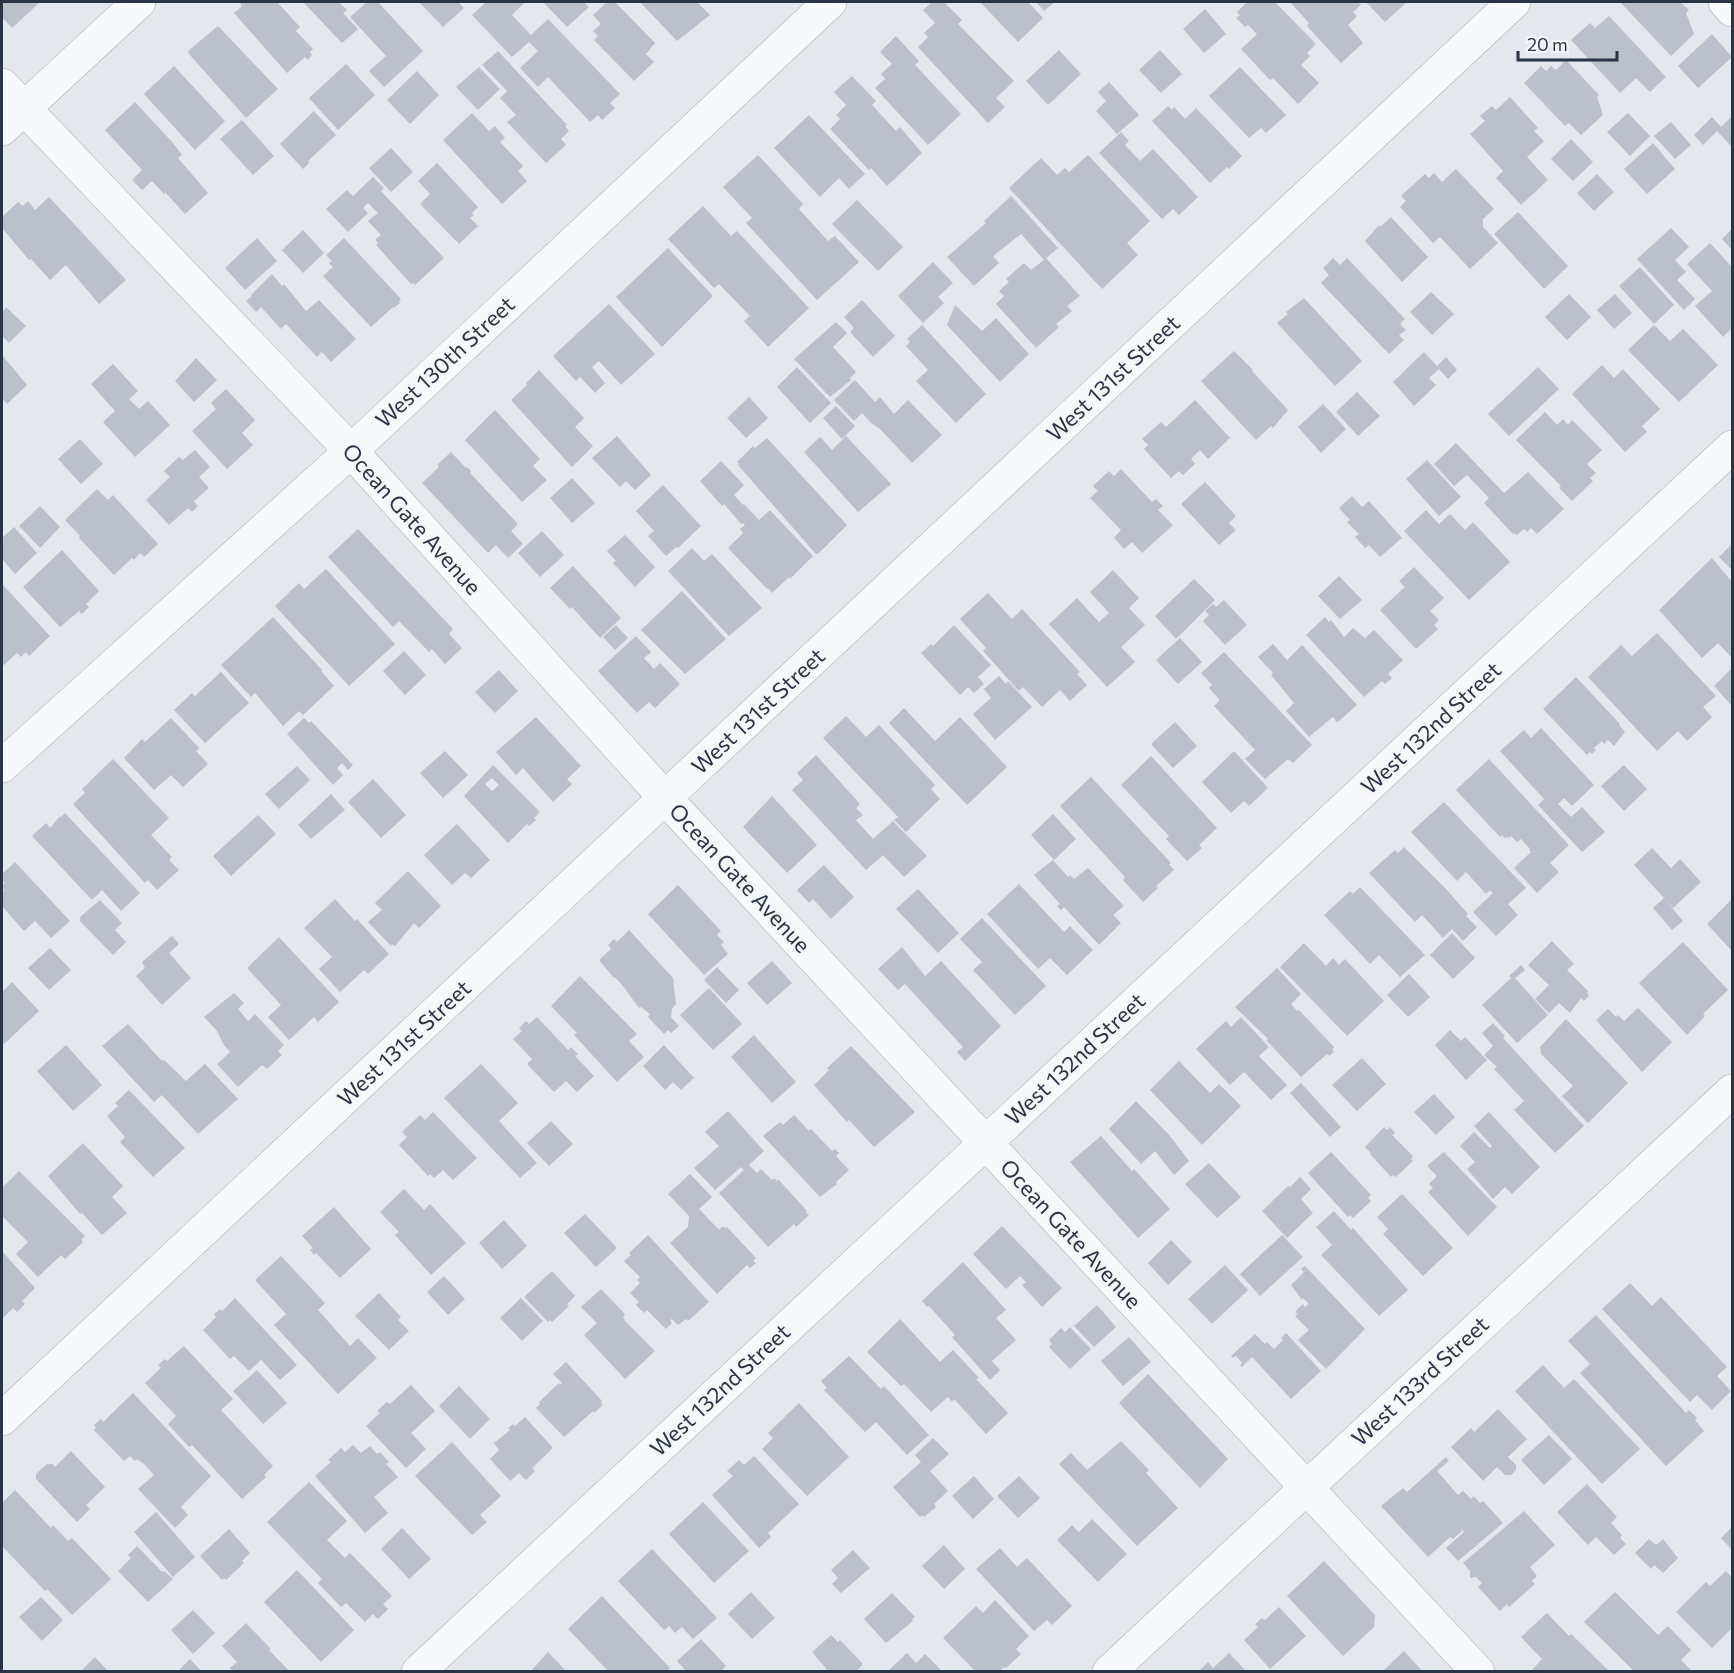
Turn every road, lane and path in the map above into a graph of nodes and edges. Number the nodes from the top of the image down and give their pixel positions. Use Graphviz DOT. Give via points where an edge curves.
graph roads {
  1 [pos="139,2"];
  2 [pos="830,2"];
  3 [pos="1514,2"];
  4 [pos="1725,2"];
  5 [pos="1732,10"];
  6 [pos="2,86"];
  7 [pos="12,119"];
  8 [pos="1732,447"];
  9 [pos="351,451"];
  10 [pos="2,766"];
  11 [pos="666,799"];
  12 [pos="1732,1091"];
  13 [pos="986,1143"];
  14 [pos="2,1419"];
  15 [pos="1307,1487"];
  16 [pos="418,1671"];
  17 [pos="1109,1671"];
  18 [pos="1478,1671"];
  1 -- 7 [label="street"];
  2 -- 9 [label="street, West 130th Street"];
  3 -- 11 [label="street, West 131st Street"];
  4 -- 5 [label="street"];
  6 -- 7 [label="street, Ocean Gate Avenue"];
  7 -- 9 [label="street, Ocean Gate Avenue"];
  8 -- 13 [label="street, West 132nd Street"];
  9 -- 10 [label="street, West 130th Street"];
  9 -- 11 [label="street, Ocean Gate Avenue"];
  11 -- 13 [label="street, Ocean Gate Avenue"];
  11 -- 14 [label="street, West 131st Street"];
  12 -- 15 [label="street, West 133rd Street"];
  13 -- 15 [label="street, Ocean Gate Avenue"];
  13 -- 16 [label="street, West 132nd Street"];
  15 -- 17 [label="street, West 133rd Street"];
  15 -- 18 [label="street, Ocean Gate Avenue"];
}
